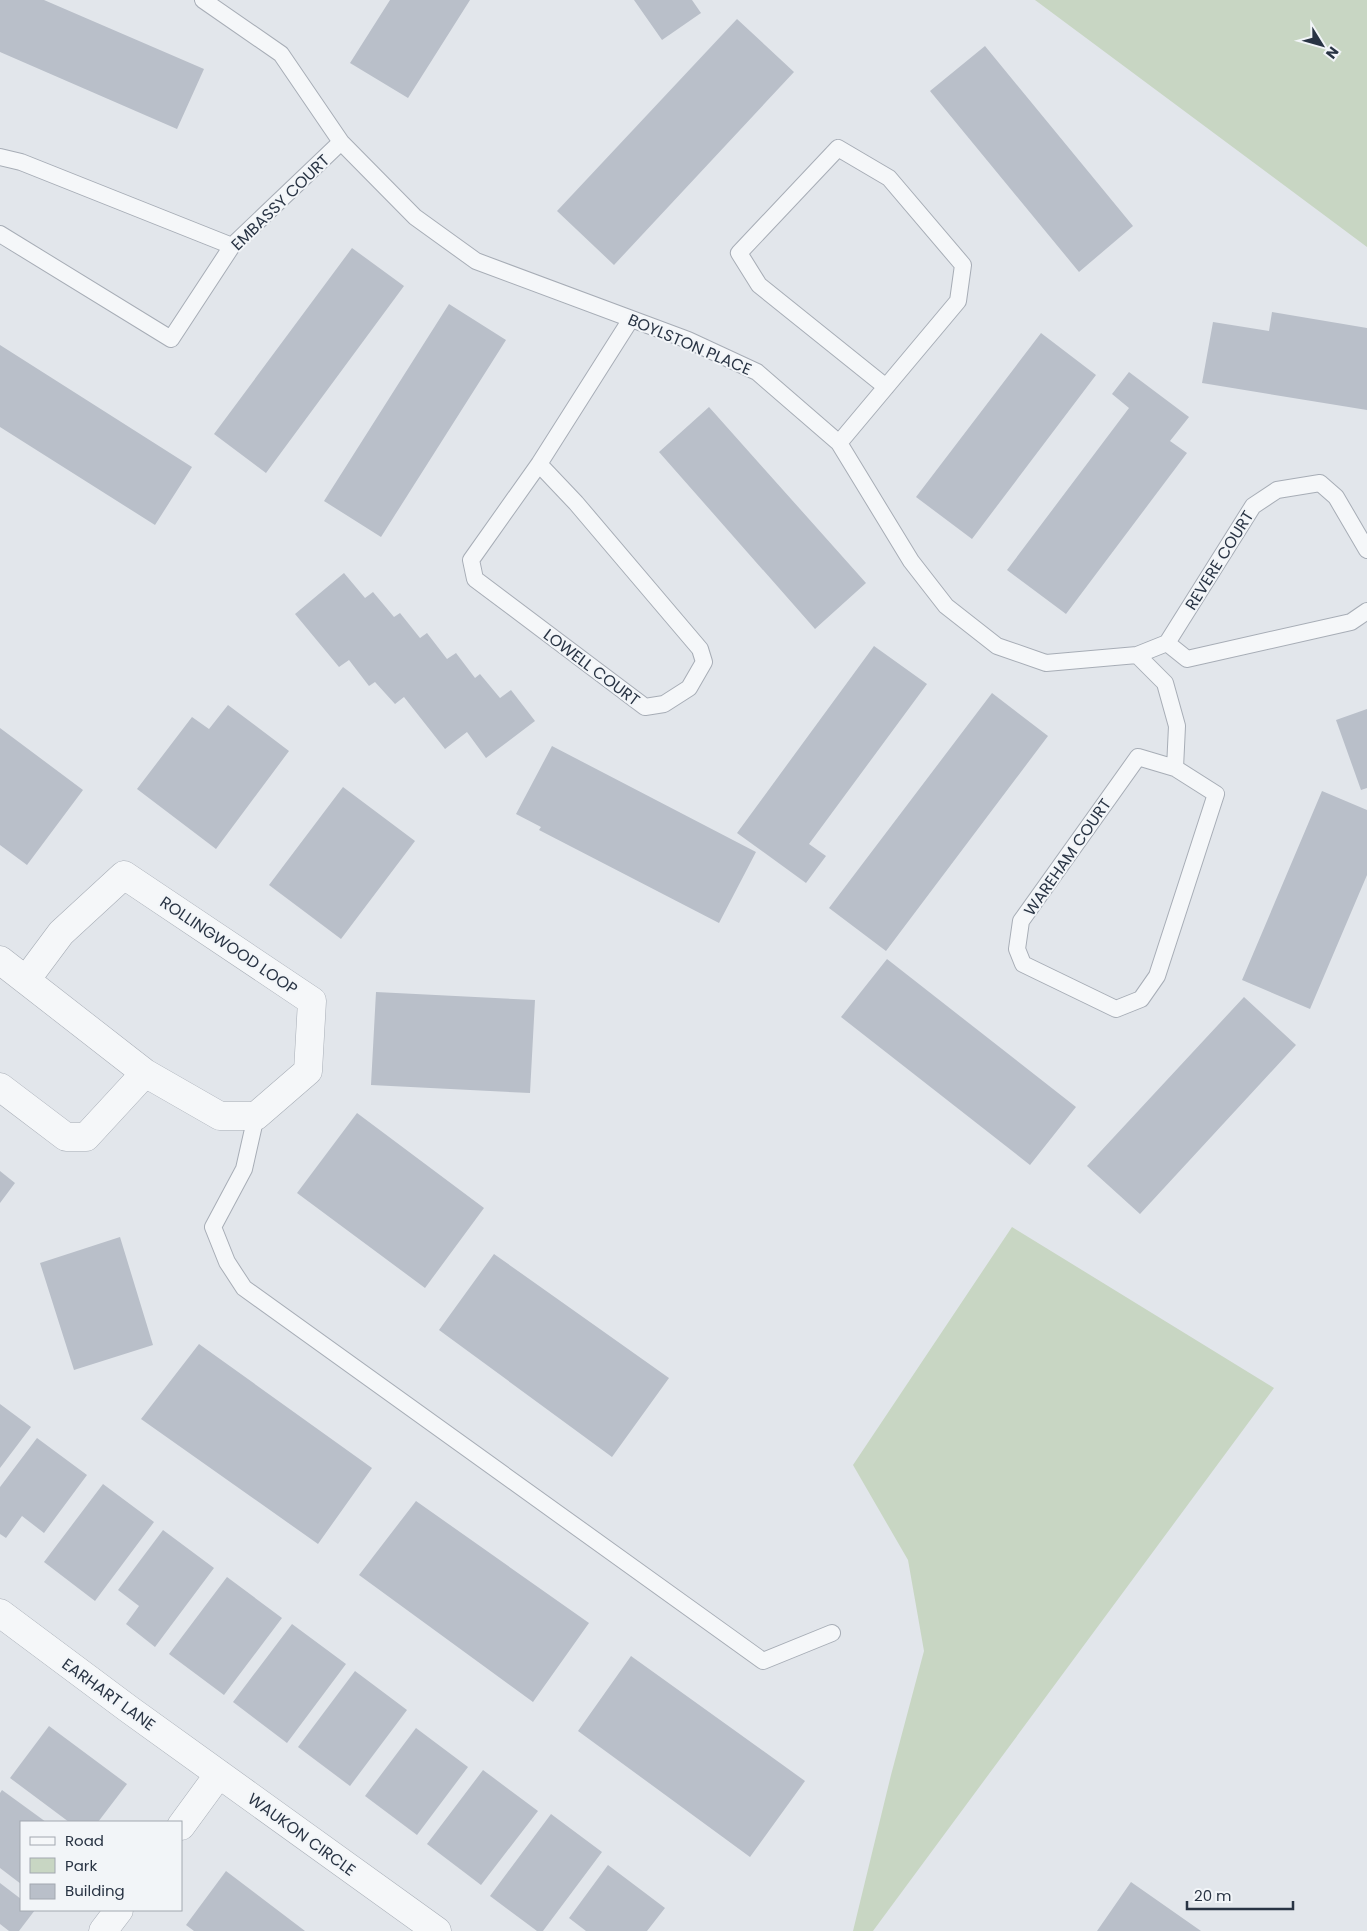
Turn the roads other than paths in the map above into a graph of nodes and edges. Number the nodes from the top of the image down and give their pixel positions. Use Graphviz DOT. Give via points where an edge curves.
graph roads {
  1 [pos="203,0"];
  2 [pos="341,142"];
  3 [pos="0,157"];
  4 [pos="0,234"];
  5 [pos="232,246"];
  6 [pos="631,319"];
  7 [pos="886,387"];
  8 [pos="839,443"];
  9 [pos="539,464"];
  10 [pos="1367,550"];
  11 [pos="1367,611"];
  12 [pos="1167,643"];
  13 [pos="1138,655"];
  14 [pos="1175,768"];
  15 [pos="0,960"];
  16 [pos="26,980"];
  17 [pos="145,1072"];
  18 [pos="0,1087"];
  19 [pos="256,1116"];
  20 [pos="0,1613"];
  21 [pos="832,1633"];
  22 [pos="219,1774"];
  23 [pos="182,1825"];
  24 [pos="118,1911"];
  25 [pos="103,1931"];
  26 [pos="437,1931"];
  1 -- 2 [label="lane, BOYLSTON PLACE" via="281,54"];
  2 -- 5 [label="lane, EMBASSY COURT"];
  2 -- 6 [label="lane, BOYLSTON PLACE" via="415,217 476,261"];
  3 -- 5 [label="lane" via="21,162"];
  4 -- 5 [label="lane, EMBASSY COURT" via="171,340"];
  6 -- 8 [label="lane, BOYLSTON PLACE" via="688,340 757,372"];
  6 -- 9 [label="lane, LOWELL COURT"];
  7 -- 7 [label="lane" via="759,285 739,253 838,148 889,178 963,265 958,301"];
  7 -- 8 [label="lane"];
  8 -- 13 [label="lane, BOYLSTON PLACE" via="911,561 946,606 997,646 1046,663"];
  9 -- 9 [label="lane, LOWELL COURT" via="700,649 704,662 689,688 664,704 645,707 475,579 471,560"];
  10 -- 12 [label="lane, REVERE COURT" via="1336,497 1320,483 1277,490 1253,506"];
  11 -- 12 [label="lane" via="1351,622 1186,659"];
  12 -- 13 [label="lane, BOYLSTON PLACE"];
  13 -- 14 [label="lane" via="1165,683 1177,726"];
  14 -- 14 [label="lane, WAREHAM COURT" via="1216,794 1157,976 1141,999 1116,1009 1023,964 1017,949 1022,921 1138,757"];
  15 -- 16 [label="street"];
  16 -- 17 [label="street"];
  16 -- 19 [label="street, ROLLINGWOOD LOOP" via="61,933 124,874 312,1001 308,1071"];
  17 -- 18 [label="street" via="86,1136 66,1137"];
  17 -- 19 [label="street" via="220,1116"];
  19 -- 21 [label="lane" via="244,1169 213,1227 227,1262 244,1288 762,1661"];
  20 -- 22 [label="street, EARHART LANE"];
  22 -- 23 [label="street"];
  22 -- 26 [label="street, WAUKON CIRCLE"];
  24 -- 25 [label="street"];
}
